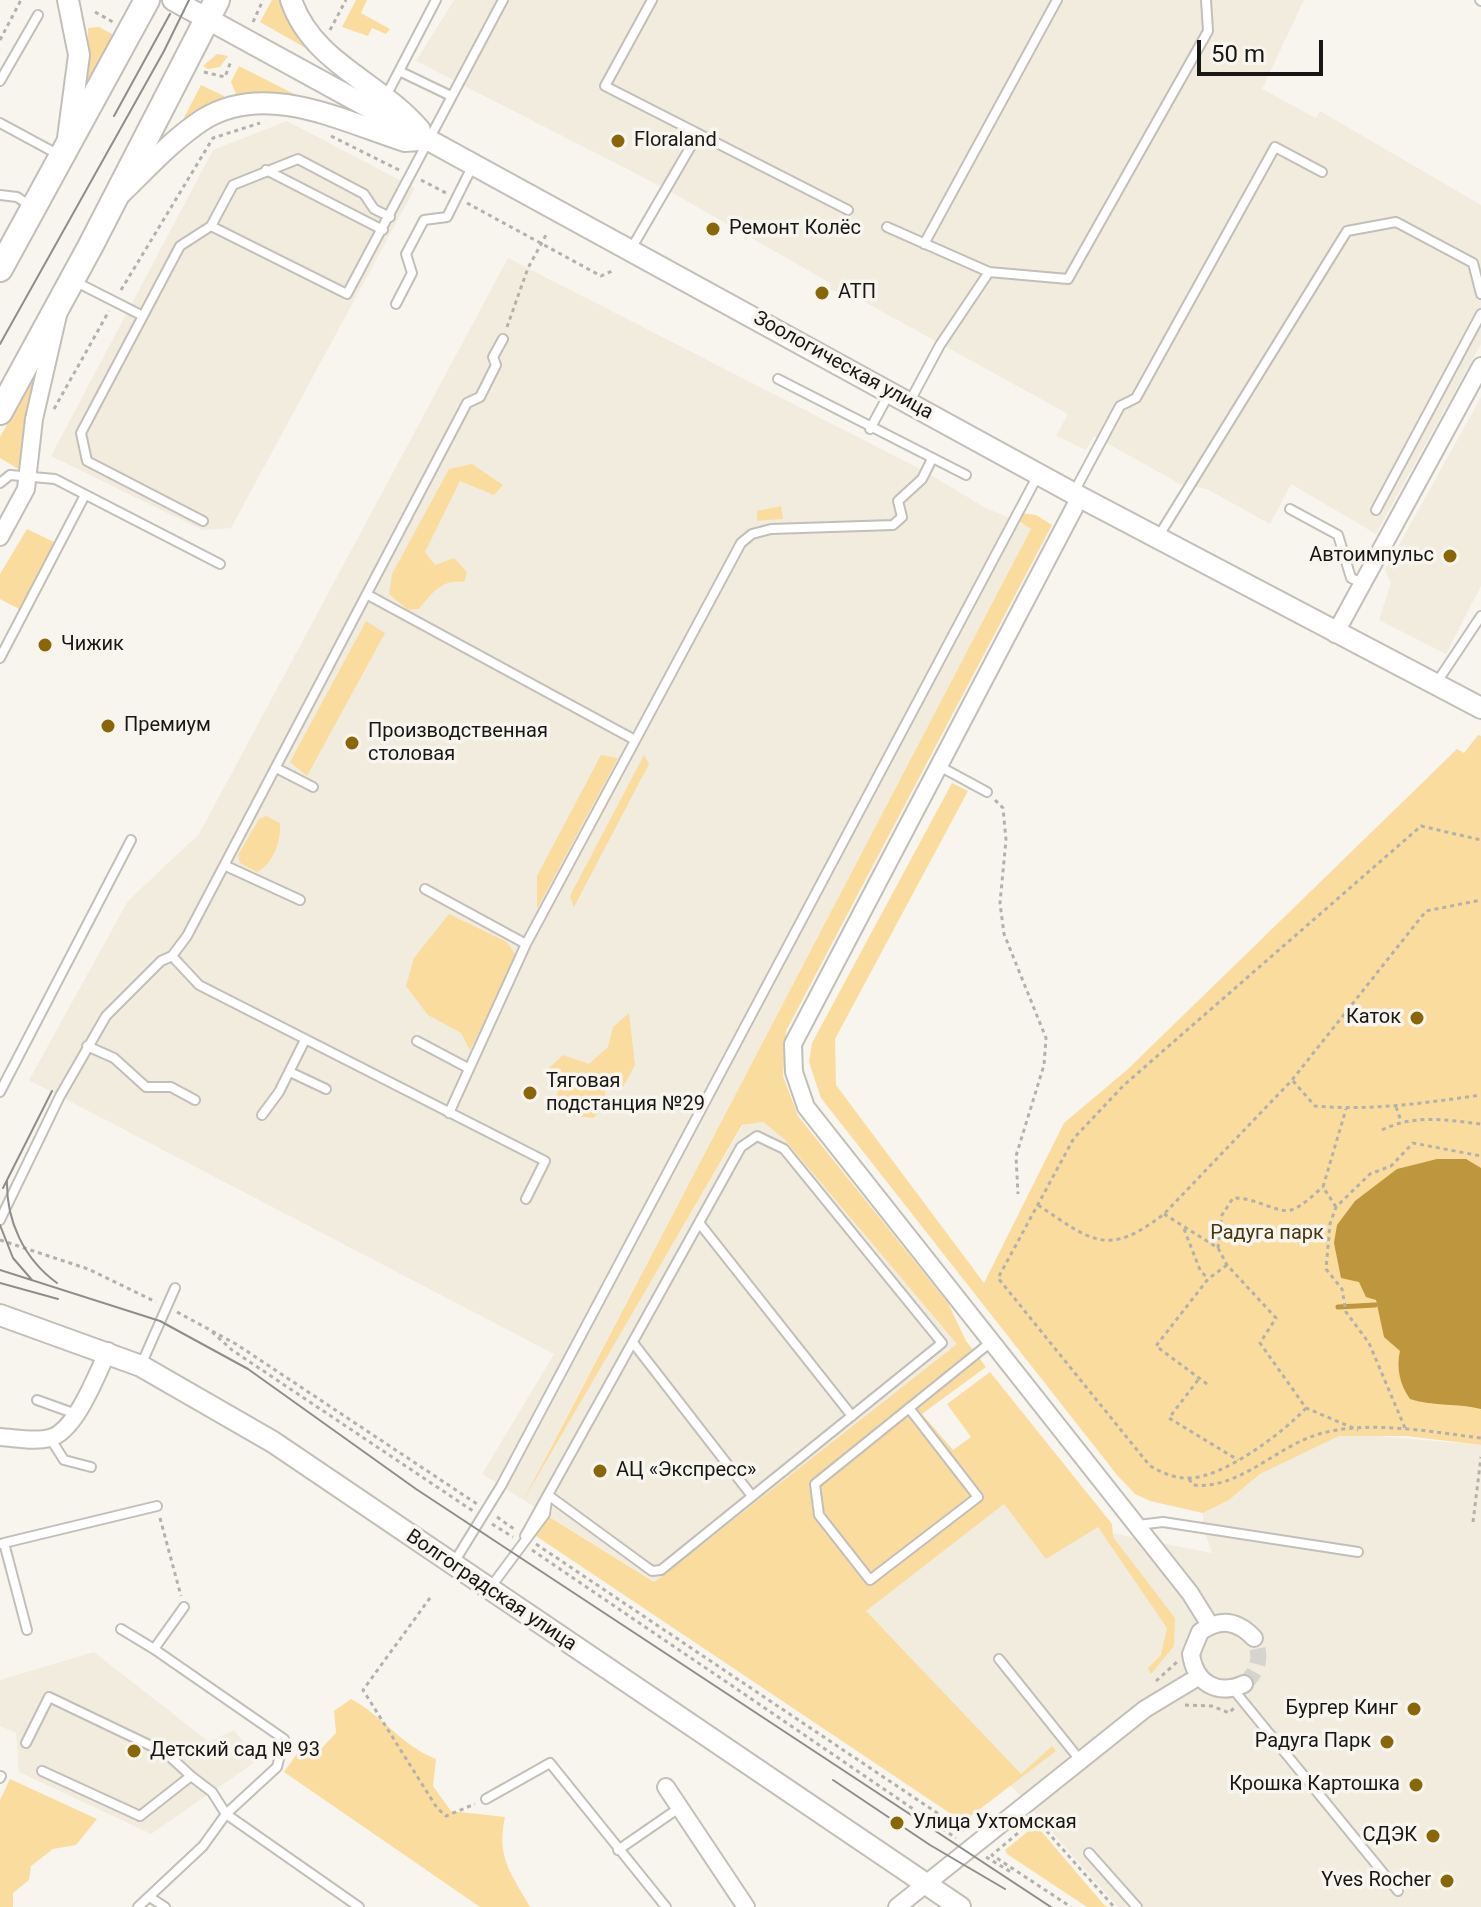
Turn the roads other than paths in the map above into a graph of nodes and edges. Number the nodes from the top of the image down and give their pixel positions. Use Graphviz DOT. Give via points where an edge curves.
graph roads {
  1 [pos="68,0"];
  2 [pos="147,0"];
  3 [pos="173,0"];
  4 [pos="291,0"];
  5 [pos="436,0"];
  6 [pos="503,0"];
  7 [pos="652,0"];
  8 [pos="1057,0"];
  9 [pos="1206,0"];
  10 [pos="212,10"];
  11 [pos="38,15"];
  12 [pos="399,71"];
  13 [pos="0,81"];
  14 [pos="449,95"];
  15 [pos="382,105"];
  16 [pos="0,123"];
  17 [pos="698,134"];
  18 [pos="428,140"];
  19 [pos="64,152"];
  20 [pos="473,164"];
  21 [pos="266,170"];
  22 [pos="1322,172"];
  23 [pos="0,195"];
  24 [pos="111,204"];
  25 [pos="33,207"];
  26 [pos="848,210"];
  27 [pos="390,217"];
  28 [pos="211,226"];
  29 [pos="887,227"];
  30 [pos="383,230"];
  31 [pos="924,244"];
  32 [pos="631,249"];
  33 [pos="0,269"];
  34 [pos="989,272"];
  35 [pos="67,288"];
  36 [pos="1481,294"];
  37 [pos="396,304"];
  38 [pos="1481,314"];
  39 [pos="143,316"];
  40 [pos="503,339"];
  41 [pos="1481,366"];
  42 [pos="778,379"];
  43 [pos="890,391"];
  44 [pos="909,402"];
  45 [pos="0,412"];
  46 [pos="870,429"];
  47 [pos="932,459"];
  48 [pos="1039,474"];
  49 [pos="966,475"];
  50 [pos="25,476"];
  51 [pos="0,483"];
  52 [pos="85,495"];
  53 [pos="1077,495"];
  54 [pos="1290,509"];
  55 [pos="1376,510"];
  56 [pos="203,521"];
  57 [pos="0,537"];
  58 [pos="1157,538"];
  59 [pos="220,564"];
  60 [pos="1363,583"];
  61 [pos="368,595"];
  62 [pos="1481,616"];
  63 [pos="1335,634"];
  64 [pos="0,658"];
  65 [pos="1436,683"];
  66 [pos="1481,708"];
  67 [pos="635,740"];
  68 [pos="939,766"];
  69 [pos="278,769"];
  70 [pos="313,787"];
  71 [pos="987,792"];
  72 [pos="131,840"];
  73 [pos="226,866"];
  74 [pos="425,889"];
  75 [pos="300,900"];
  76 [pos="526,944"];
  77 [pos="172,956"];
  78 [pos="305,1040"];
  79 [pos="417,1041"];
  80 [pos="87,1046"];
  81 [pos="468,1068"];
  82 [pos="290,1072"];
  83 [pos="326,1089"];
  84 [pos="0,1092"];
  85 [pos="195,1100"];
  86 [pos="449,1113"];
  87 [pos="262,1115"];
  88 [pos="526,1199"];
  89 [pos="0,1220"];
  90 [pos="700,1224"];
  91 [pos="175,1288"];
  92 [pos="0,1315"];
  93 [pos="991,1342"];
  94 [pos="634,1344"];
  95 [pos="108,1351"];
  96 [pos="141,1366"];
  97 [pos="37,1400"];
  98 [pos="909,1408"];
  99 [pos="77,1414"];
  100 [pos="852,1416"];
  101 [pos="0,1437"];
  102 [pos="50,1438"];
  103 [pos="91,1467"];
  104 [pos="548,1495"];
  105 [pos="752,1496"];
  106 [pos="157,1506"];
  107 [pos="1137,1525"];
  108 [pos="2,1544"];
  109 [pos="1358,1552"];
  110 [pos="453,1565"];
  111 [pos="489,1589"];
  112 [pos="184,1607"];
  113 [pos="1210,1625"];
  114 [pos="121,1629"];
  115 [pos="27,1630"];
  116 [pos="1254,1638"];
  117 [pos="154,1649"];
  118 [pos="999,1659"];
  119 [pos="1198,1677"];
  120 [pos="1238,1687"];
  121 [pos="26,1743"];
  122 [pos="1080,1761"];
  123 [pos="42,1771"];
  124 [pos="191,1776"];
  125 [pos="666,1787"];
  126 [pos="486,1799"];
  127 [pos="680,1808"];
  128 [pos="226,1814"];
  129 [pos="618,1850"];
  130 [pos="1089,1853"];
  131 [pos="927,1886"];
  132 [pos="1398,1891"];
  133 [pos="151,1898"];
  134 [pos="138,1907"];
  135 [pos="165,1907"];
  136 [pos="359,1907"];
  137 [pos="666,1907"];
  138 [pos="746,1907"];
  139 [pos="897,1907"];
  140 [pos="960,1907"];
  141 [pos="1137,1907"];
  1 -- 19 [label="street" via="79,55"];
  2 -- 19 [label="main road"];
  3 -- 10 [label="street"];
  4 -- 15 [label="street" via="321,51"];
  5 -- 12 [label="lane"];
  6 -- 14 [label="lane"];
  7 -- 17 [label="lane" via="605,86"];
  8 -- 31 [label="lane"];
  9 -- 34 [label="lane" via="1208,31 1068,279"];
  10 -- 15 [label="street"];
  10 -- 24 [label="main road" via="193,67"];
  11 -- 13 [label="lane"];
  12 -- 14 [label="lane"];
  12 -- 15 [label="lane"];
  14 -- 18 [label="lane"];
  15 -- 18 [label="street" via="404,111"];
  16 -- 19 [label="lane"];
  17 -- 26 [label="lane"];
  17 -- 32 [label="lane"];
  18 -- 20 [label="street, Зоологическая улица"];
  18 -- 24 [label="street" via="405,141 291,105 234,107 182,135"];
  18 -- 27 [label="lane"];
  19 -- 25 [label="main road"];
  20 -- 32 [label="street, Зоологическая улица"];
  20 -- 37 [label="lane" via="447,217 424,220 406,254 412,273"];
  21 -- 27 [label="lane" via="298,159 364,194 374,209"];
  21 -- 28 [label="lane" via="233,185"];
  21 -- 30 [label="lane"];
  22 -- 53 [label="lane" via="1275,147 1136,398 1120,406"];
  23 -- 25 [label="lane"];
  24 -- 35 [label="main road"];
  25 -- 33 [label="main road"];
  27 -- 30 [label="lane"];
  28 -- 30 [label="lane" via="347,294"];
  28 -- 39 [label="lane" via="180,246"];
  29 -- 31 [label="lane"];
  31 -- 34 [label="lane"];
  32 -- 43 [label="street, Зоологическая улица"];
  34 -- 44 [label="lane"];
  35 -- 39 [label="lane"];
  35 -- 45 [label="main road"];
  35 -- 50 [label="street"];
  36 -- 58 [label="lane" via="1473,263 1396,222 1347,231"];
  38 -- 55 [label="lane"];
  39 -- 56 [label="lane" via="81,433 87,461"];
  40 -- 61 [label="lane" via="480,397 467,403"];
  41 -- 60 [label="street"];
  42 -- 46 [label="lane"];
  43 -- 44 [label="street, Зоологическая улица"];
  43 -- 46 [label="lane"];
  44 -- 48 [label="street, Зоологическая улица"];
  46 -- 47 [label="lane"];
  47 -- 49 [label="lane"];
  47 -- 67 [label="lane" via="922,479 898,501 902,517 893,525 771,529 741,543"];
  48 -- 53 [label="street, Зоологическая улица"];
  48 -- 110 [label="lane"];
  50 -- 51 [label="lane" via="10,475"];
  50 -- 52 [label="lane" via="55,479"];
  50 -- 57 [label="street" via="26,489"];
  52 -- 59 [label="lane"];
  52 -- 64 [label="lane"];
  53 -- 58 [label="street, Зоологическая улица"];
  53 -- 68 [label="street"];
  54 -- 60 [label="lane" via="1338,535 1351,578"];
  58 -- 63 [label="street, Зоологическая улица"];
  60 -- 63 [label="street"];
  61 -- 67 [label="lane"];
  61 -- 69 [label="lane"];
  62 -- 65 [label="lane"];
  63 -- 65 [label="street, Зоологическая улица"];
  65 -- 66 [label="street, Зоологическая улица"];
  67 -- 76 [label="lane"];
  68 -- 71 [label="lane"];
  68 -- 93 [label="street" via="793,1044 794,1072 806,1107"];
  69 -- 70 [label="lane"];
  69 -- 73 [label="lane"];
  72 -- 84 [label="lane"];
  73 -- 75 [label="lane"];
  73 -- 77 [label="lane"];
  74 -- 76 [label="lane"];
  76 -- 81 [label="lane"];
  77 -- 78 [label="lane" via="199,985"];
  77 -- 80 [label="lane" via="116,1005"];
  78 -- 82 [label="lane"];
  78 -- 86 [label="lane"];
  79 -- 81 [label="lane"];
  80 -- 85 [label="lane" via="114,1058 146,1087 171,1087"];
  80 -- 89 [label="lane"];
  81 -- 86 [label="lane"];
  82 -- 83 [label="lane"];
  82 -- 87 [label="lane"];
  86 -- 88 [label="lane" via="545,1161"];
  90 -- 94 [label="lane"];
  90 -- 100 [label="lane"];
  90 -- 100 [label="lane" via="741,1147 757,1136 784,1149 942,1343"];
  91 -- 96 [label="lane"];
  92 -- 95 [label="street, Волгоградская улица"];
  93 -- 98 [label="lane"];
  93 -- 107 [label="street"];
  94 -- 104 [label="lane"];
  94 -- 105 [label="lane"];
  95 -- 96 [label="street, Волгоградская улица"];
  95 -- 99 [label="street"];
  96 -- 110 [label="street, Волгоградская улица" via="273,1442"];
  97 -- 99 [label="lane"];
  98 -- 98 [label="lane" via="815,1484 819,1515 870,1580 978,1497"];
  99 -- 102 [label="street"];
  100 -- 105 [label="lane"];
  101 -- 102 [label="street"];
  102 -- 103 [label="lane" via="64,1460"];
  104 -- 105 [label="lane" via="652,1571 661,1570"];
  104 -- 111 [label="lane" via="545,1514"];
  106 -- 108 [label="lane"];
  107 -- 109 [label="lane" via="1163,1522"];
  107 -- 113 [label="street"];
  108 -- 115 [label="lane"];
  110 -- 111 [label="street, Волгоградская улица"];
  111 -- 131 [label="street, Волгоградская улица"];
  112 -- 117 [label="lane"];
  113 -- 116 [label="street" via="1234,1623"];
  113 -- 119 [label="street" via="1193,1643 1192,1666"];
  114 -- 117 [label="lane"];
  117 -- 128 [label="lane" via="284,1739 277,1767"];
  118 -- 122 [label="lane"];
  119 -- 120 [label="street" via="1220,1690"];
  119 -- 122 [label="street" via="1145,1709"];
  120 -- 132 [label="lane"];
  121 -- 124 [label="lane" via="49,1697 166,1753"];
  122 -- 131 [label="street"];
  123 -- 124 [label="lane" via="140,1816"];
  124 -- 128 [label="lane" via="212,1792"];
  125 -- 127 [label="street"];
  126 -- 129 [label="lane" via="550,1763"];
  127 -- 129 [label="lane"];
  127 -- 138 [label="street"];
  128 -- 133 [label="lane" via="203,1846"];
  128 -- 136 [label="lane"];
  129 -- 137 [label="lane"];
  130 -- 141 [label="lane"];
  131 -- 139 [label="street"];
  131 -- 140 [label="street, Волгоградская улица"];
  133 -- 134 [label="lane"];
  133 -- 135 [label="lane"];
}
